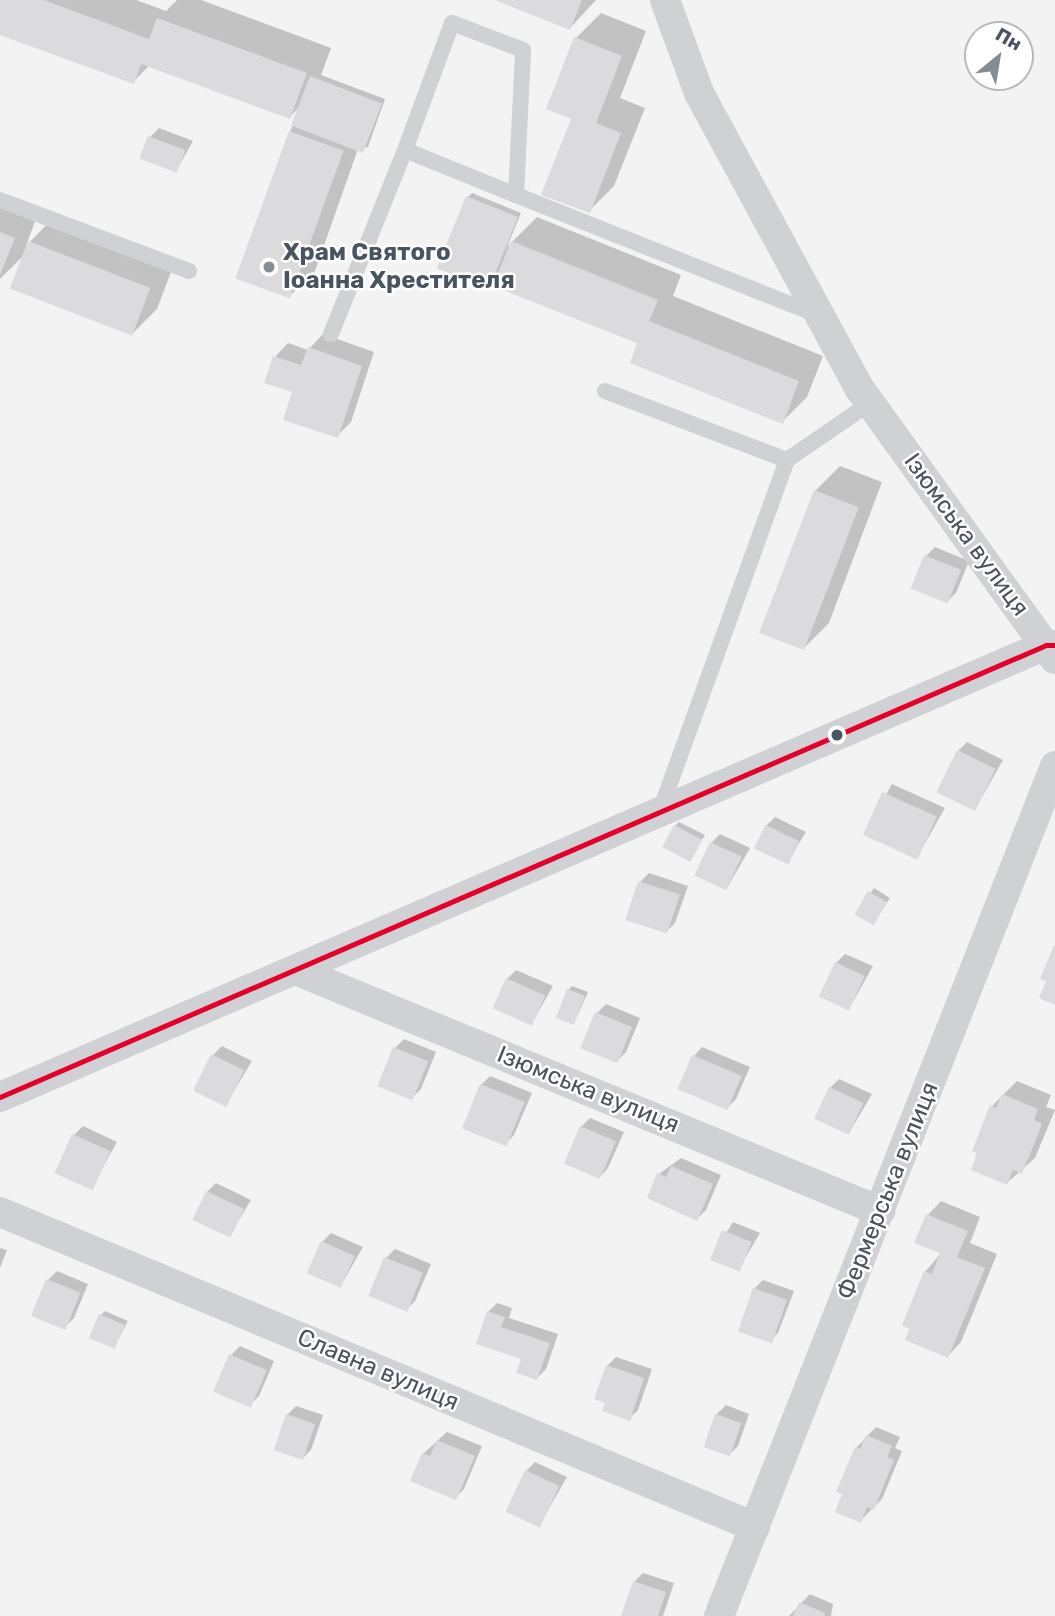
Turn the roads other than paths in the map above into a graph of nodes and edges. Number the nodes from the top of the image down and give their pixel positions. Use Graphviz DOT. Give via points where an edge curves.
graph roads {
  1 [pos="665,0"];
  2 [pos="405,150"];
  3 [pos="516,195"];
  4 [pos="0,200"];
  5 [pos="189,271"];
  6 [pos="820,316"];
  7 [pos="331,334"];
  8 [pos="605,391"];
  9 [pos="870,403"];
  10 [pos="787,460"];
  11 [pos="1053,647"];
  12 [pos="1055,766"];
  13 [pos="660,811"];
  14 [pos="296,970"];
  15 [pos="0,1097"];
  16 [pos="880,1211"];
  17 [pos="0,1212"];
  18 [pos="755,1527"];
  19 [pos="719,1616"];
  1 -- 6 [label="street, Ізюмська вулиця" via="699,93"];
  2 -- 3 [label="lane"];
  2 -- 3 [label="lane" via="452,23 523,50"];
  2 -- 7 [label="lane"];
  3 -- 6 [label="lane"];
  4 -- 5 [label="lane"];
  6 -- 9 [label="street, Ізюмська вулиця"];
  8 -- 10 [label="lane"];
  9 -- 10 [label="lane"];
  9 -- 11 [label="street, Ізюмська вулиця"];
  10 -- 13 [label="lane"];
  11 -- 13 [label="street, Ізюмська вулиця"];
  12 -- 16 [label="street, Фермерська вулиця"];
  13 -- 14 [label="street, Ізюмська вулиця"];
  14 -- 15 [label="street, Ізюмська вулиця"];
  14 -- 16 [label="street, Ізюмська вулиця"];
  16 -- 18 [label="street, Фермерська вулиця"];
  17 -- 18 [label="street, Славна вулиця"];
  18 -- 19 [label="street, Фермерська вулиця"];
}
